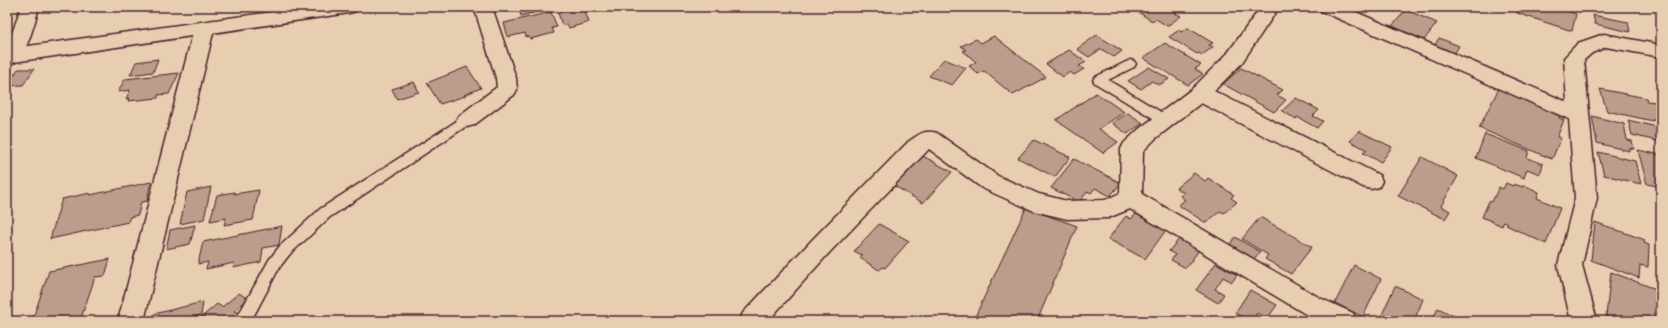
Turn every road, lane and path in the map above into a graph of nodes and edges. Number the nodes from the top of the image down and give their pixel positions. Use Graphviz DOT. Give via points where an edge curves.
graph roads {
  1 [pos="30,7"];
  2 [pos="349,7"];
  3 [pos="483,7"];
  4 [pos="1270,7"];
  5 [pos="1328,7"];
  6 [pos="204,29"];
  7 [pos="1661,51"];
  8 [pos="10,56"];
  9 [pos="1130,64"];
  10 [pos="1200,93"];
  11 [pos="1579,115"];
  12 [pos="467,120"];
  13 [pos="1165,120"];
  14 [pos="1371,181"];
  15 [pos="1131,198"];
  16 [pos="131,321"];
  17 [pos="242,321"];
  18 [pos="752,321"];
  19 [pos="1344,321"];
  20 [pos="1584,321"];
  1 -- 8 [label="street" via="24,28"];
  2 -- 6 [label="street"];
  3 -- 12 [label="street" via="506,78 507,90"];
  4 -- 10 [label="street" via="1234,59"];
  5 -- 11 [label="street"];
  6 -- 8 [label="street"];
  6 -- 16 [label="street"];
  7 -- 11 [label="street" via="1604,40 1585,48 1574,58"];
  9 -- 13 [label="lane" via="1099,80"];
  10 -- 13 [label="street"];
  10 -- 14 [label="street"];
  11 -- 20 [label="street" via="1586,198 1570,265"];
  12 -- 17 [label="lane" via="325,213 284,251 274,264"];
  13 -- 15 [label="street" via="1132,150"];
  15 -- 18 [label="street" via="1108,210 1067,210 1034,202 990,182 929,138 916,148"];
  15 -- 19 [label="street" via="1312,305"];
}
